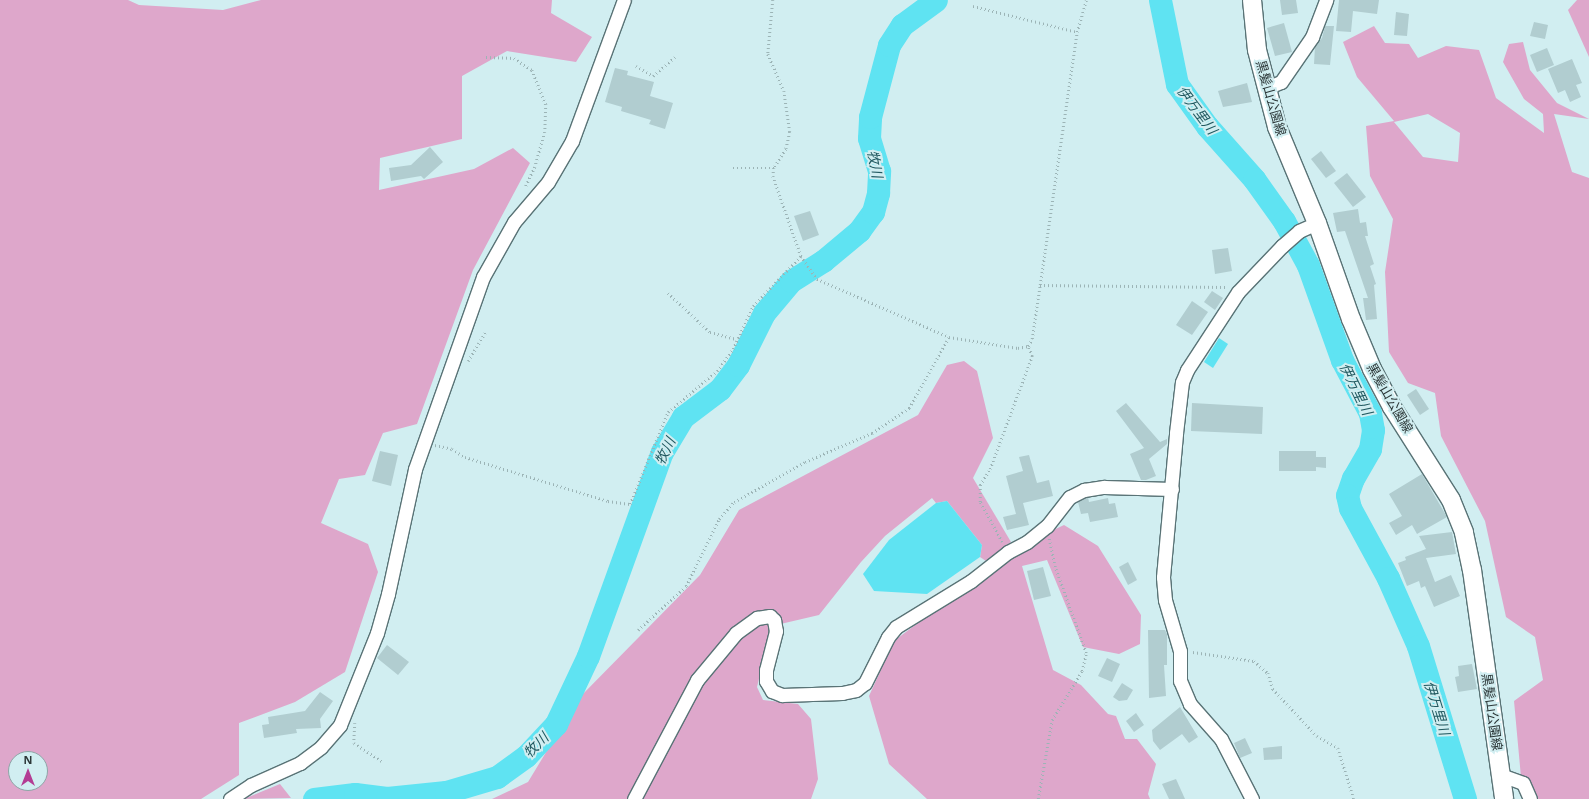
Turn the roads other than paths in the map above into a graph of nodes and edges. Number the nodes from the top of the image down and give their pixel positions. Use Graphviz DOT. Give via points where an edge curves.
graph roads {
  1 [pos="624,0"];
  2 [pos="1252,0"];
  3 [pos="1326,0"];
  4 [pos="1266,88"];
  5 [pos="1317,223"];
  6 [pos="1172,489"];
  7 [pos="1501,775"];
  8 [pos="230,799"];
  9 [pos="634,799"];
  10 [pos="1252,799"];
  11 [pos="1504,799"];
  12 [pos="1530,799"];
  1 -- 8 [label="street" via="572,141 548,182 514,222 483,277 423,443 403,516 386,600 351,701 340,725 321,747 300,763 252,785"];
  2 -- 4 [label="main road, 黒髪山公園線" via="1257,50"];
  3 -- 4 [label="street" via="1312,37 1282,82"];
  4 -- 5 [label="main road, 黒髪山公園線" via="1277,127"];
  5 -- 6 [label="street" via="1299,231 1238,292 1187,370 1182,382"];
  5 -- 7 [label="main road, 黒髪山公園線" via="1372,370 1392,407 1451,500 1464,533 1472,570"];
  6 -- 9 [label="street" via="1104,487 1084,490 1070,497 1047,526 1027,542 1008,552 971,581 896,626 865,684 856,690 842,693 782,695 772,691 766,681 766,670 776,631 774,620 770,616 757,618 736,633 698,680"];
  6 -- 10 [label="street" via="1163,577 1165,600 1180,651 1180,681 1190,704 1221,739"];
  7 -- 11 [label="main road, 黒髪山公園線"];
  7 -- 12 [label="street" via="1523,783"];
}
